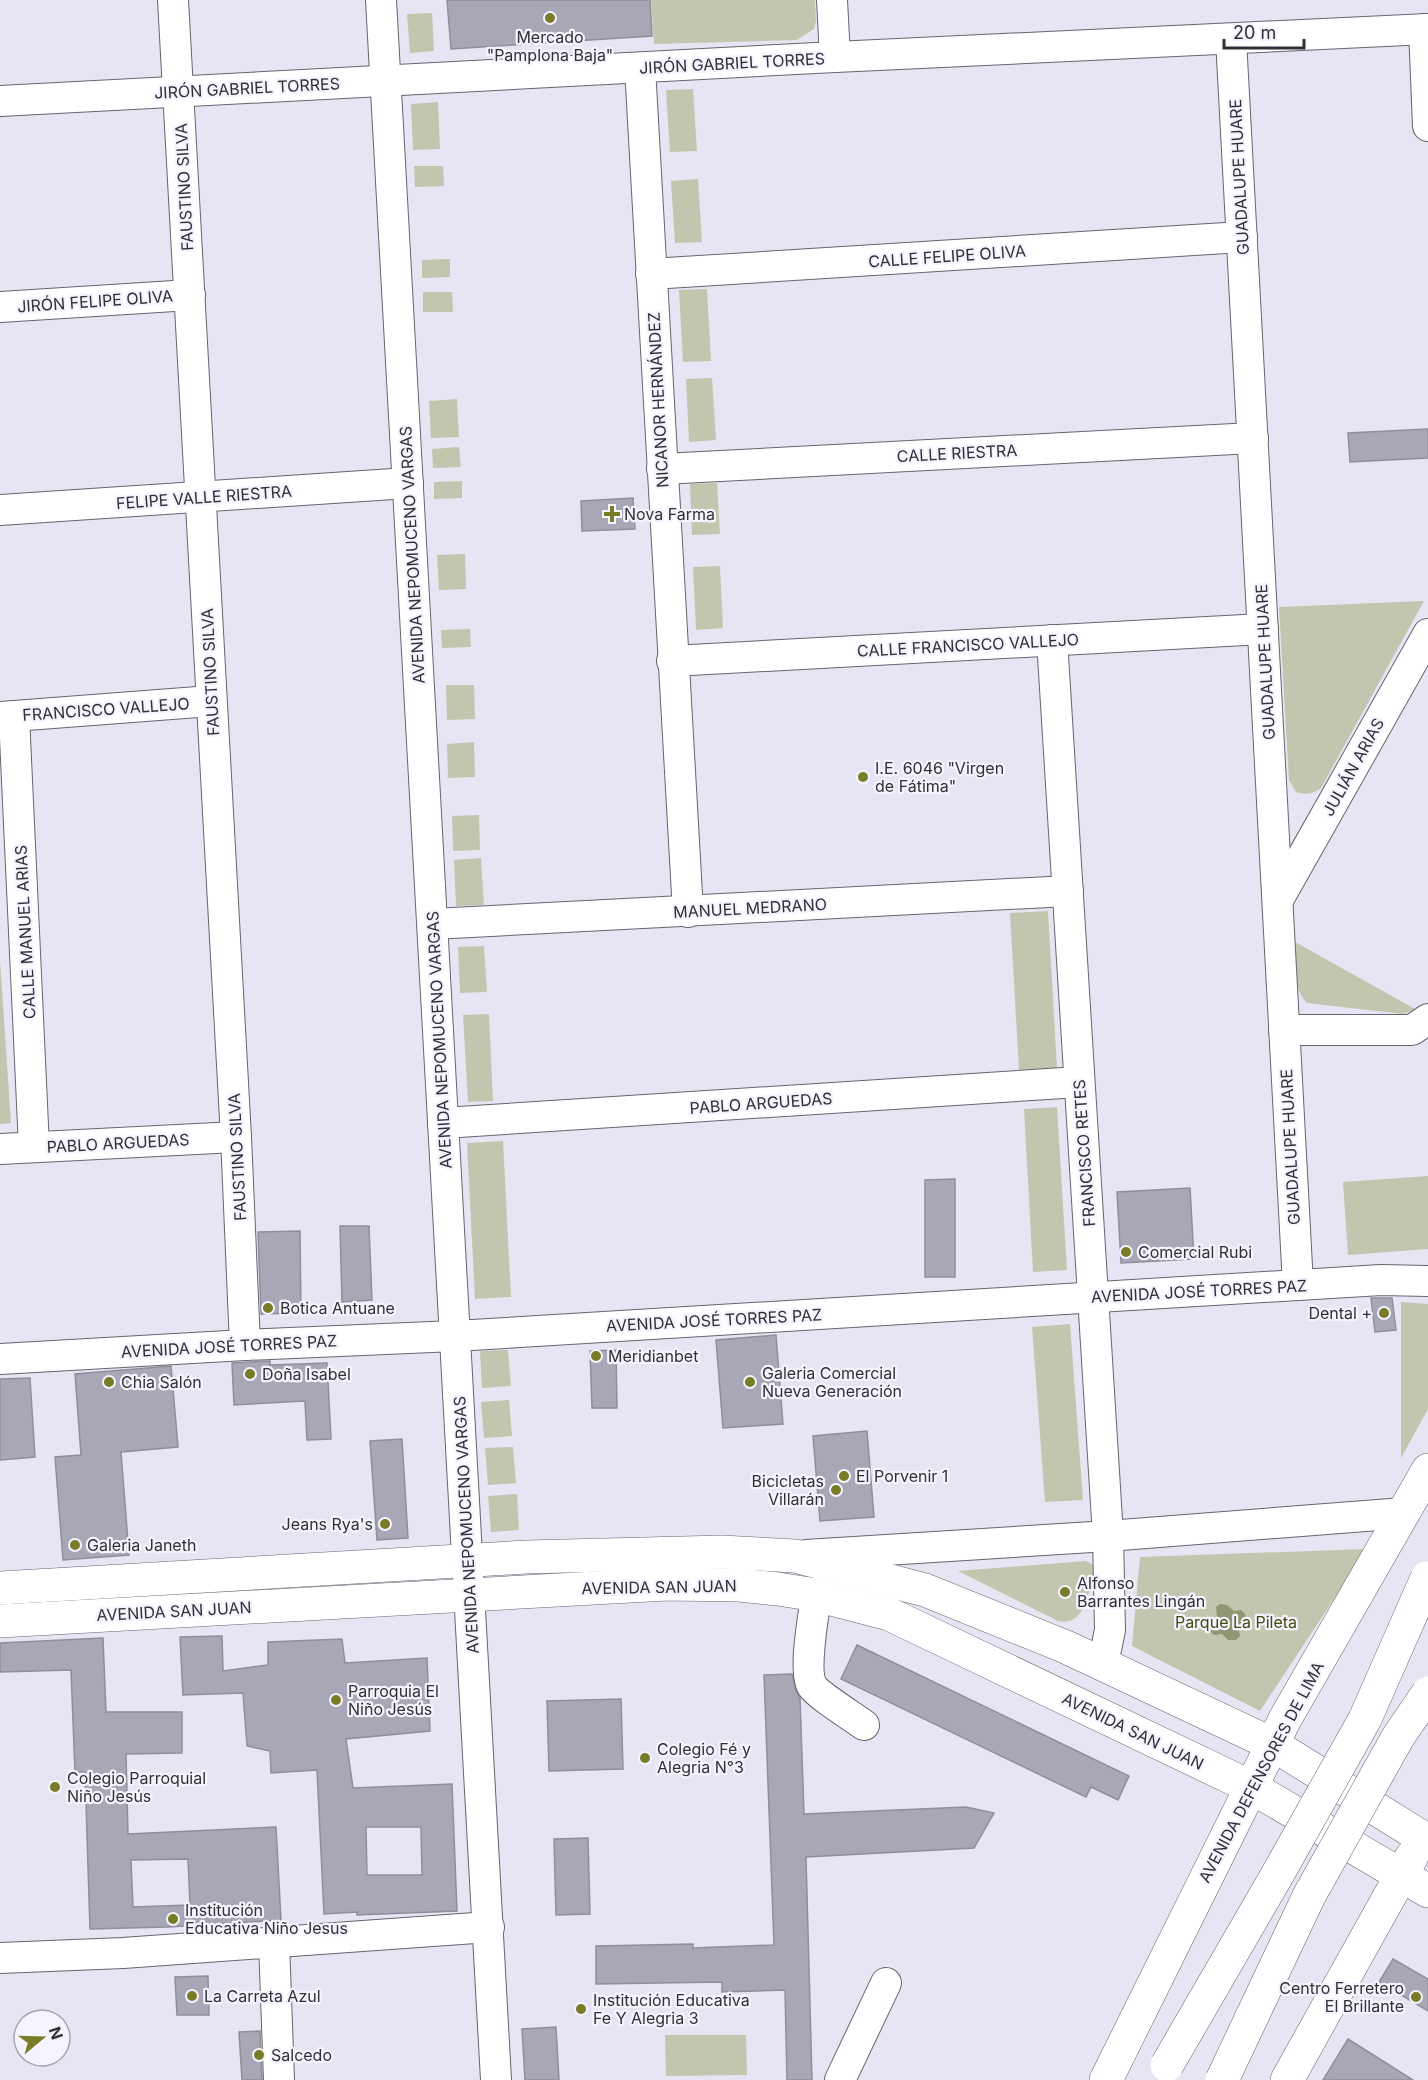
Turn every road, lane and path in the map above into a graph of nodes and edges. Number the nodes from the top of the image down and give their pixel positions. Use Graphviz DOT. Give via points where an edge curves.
graph roads {
  1 [pos="173,0"];
  2 [pos="381,0"];
  3 [pos="832,0"];
  4 [pos="1426,29"];
  5 [pos="1231,39"];
  6 [pos="835,57"];
  7 [pos="640,68"];
  8 [pos="386,81"];
  9 [pos="179,91"];
  10 [pos="0,101"];
  11 [pos="1428,126"];
  12 [pos="1242,237"];
  13 [pos="651,274"];
  14 [pos="190,295"];
  15 [pos="0,307"];
  16 [pos="1253,438"];
  17 [pos="662,469"];
  18 [pos="408,483"];
  19 [pos="201,497"];
  20 [pos="0,510"];
  21 [pos="1263,629"];
  22 [pos="1428,634"];
  23 [pos="1052,640"];
  24 [pos="672,661"];
  25 [pos="211,701"];
  26 [pos="7,716"];
  27 [pos="1068,891"];
  28 [pos="1278,900"];
  29 [pos="688,912"];
  30 [pos="433,924"];
  31 [pos="13,932"];
  32 [pos="1428,1019"];
  33 [pos="1284,1030"];
  34 [pos="1079,1082"];
  35 [pos="443,1123"];
  36 [pos="236,1137"];
  37 [pos="34,1148"];
  38 [pos="0,1149"];
  39 [pos="1428,1281"];
  40 [pos="1298,1285"];
  41 [pos="1093,1298"];
  42 [pos="455,1336"];
  43 [pos="245,1345"];
  44 [pos="0,1359"];
  45 [pos="1428,1470"];
  46 [pos="1404,1513"];
  47 [pos="1108,1536"];
  48 [pos="795,1556"];
  49 [pos="467,1561"];
  50 [pos="1428,1576"];
  51 [pos="0,1588"];
  52 [pos="470,1595"];
  53 [pos="816,1595"];
  54 [pos="0,1621"];
  55 [pos="1103,1664"];
  56 [pos="1428,1694"];
  57 [pos="864,1725"];
  58 [pos="1272,1744"];
  59 [pos="1251,1787"];
  60 [pos="1426,1836"];
  61 [pos="1414,1883"];
  62 [pos="489,1927"];
  63 [pos="274,1942"];
  64 [pos="0,1958"];
  65 [pos="886,1983"];
  66 [pos="1162,2072"];
  67 [pos="279,2080"];
  68 [pos="496,2080"];
  69 [pos="840,2080"];
  70 [pos="1106,2080"];
  71 [pos="1222,2080"];
  72 [pos="1287,2080"];
  1 -- 9 [label="street, FAUSTINO SILVA"];
  2 -- 8 [label="street, AVENIDA NEPOMUCENO VARGAS"];
  3 -- 6 [label="street"];
  4 -- 5 [label="street, JIRÓN GABRIEL TORRES"];
  4 -- 11 [label="street"];
  5 -- 6 [label="street, JIRÓN GABRIEL TORRES"];
  5 -- 12 [label="street, GUADALUPE HUARE"];
  6 -- 7 [label="street, JIRÓN GABRIEL TORRES"];
  7 -- 8 [label="street, JIRÓN GABRIEL TORRES"];
  7 -- 13 [label="street, NICANOR HERNÁNDEZ"];
  8 -- 9 [label="street, JIRÓN GABRIEL TORRES"];
  8 -- 18 [label="street, AVENIDA NEPOMUCENO VARGAS"];
  9 -- 10 [label="street, JIRÓN GABRIEL TORRES"];
  9 -- 14 [label="street, FAUSTINO SILVA"];
  12 -- 13 [label="street, CALLE FELIPE OLIVA"];
  12 -- 16 [label="street, GUADALUPE HUARE"];
  13 -- 17 [label="street, NICANOR HERNÁNDEZ"];
  14 -- 15 [label="street, JIRÓN FELIPE OLIVA"];
  14 -- 19 [label="street, FAUSTINO SILVA"];
  16 -- 17 [label="street, CALLE RIESTRA"];
  16 -- 21 [label="street, GUADALUPE HUARE"];
  17 -- 24 [label="street, NICANOR HERNÁNDEZ"];
  18 -- 19 [label="street, FELIPE VALLE RIESTRA"];
  18 -- 30 [label="street, AVENIDA NEPOMUCENO VARGAS"];
  19 -- 20 [label="street, FELIPE VALLE RIESTRA"];
  19 -- 25 [label="street, FAUSTINO SILVA"];
  21 -- 23 [label="street, CALLE FRANCISCO VALLEJO"];
  21 -- 28 [label="street, GUADALUPE HUARE"];
  22 -- 28 [label="street, JULIÁN ARIAS"];
  23 -- 24 [label="street, CALLE FRANCISCO VALLEJO"];
  23 -- 27 [label="street, FRANCISCO RETES"];
  24 -- 29 [label="street, NICANOR HERNÁNDEZ"];
  25 -- 26 [label="street, FRANCISCO VALLEJO"];
  25 -- 36 [label="street, FAUSTINO SILVA"];
  26 -- 31 [label="street, CALLE MANUEL ARIAS"];
  27 -- 29 [label="street, MANUEL MEDRANO"];
  27 -- 34 [label="street, FRANCISCO RETES"];
  28 -- 33 [label="street, GUADALUPE HUARE"];
  29 -- 30 [label="street, MANUEL MEDRANO"];
  30 -- 35 [label="street, AVENIDA NEPOMUCENO VARGAS"];
  31 -- 37 [label="street, CALLE MANUEL ARIAS"];
  32 -- 33 [label="street" via="1412,1030"];
  33 -- 40 [label="street, GUADALUPE HUARE"];
  34 -- 35 [label="street, PABLO ARGUEDAS"];
  34 -- 41 [label="street, FRANCISCO RETES"];
  35 -- 42 [label="street, AVENIDA NEPOMUCENO VARGAS"];
  36 -- 37 [label="street, PABLO ARGUEDAS"];
  36 -- 43 [label="street, FAUSTINO SILVA"];
  37 -- 38 [label="street, PABLO ARGUEDAS"];
  39 -- 40 [label="street, AVENIDA JOSÉ TORRES PAZ"];
  40 -- 41 [label="street, AVENIDA JOSÉ TORRES PAZ"];
  41 -- 42 [label="street, AVENIDA JOSÉ TORRES PAZ"];
  41 -- 47 [label="street, FRANCISCO RETES"];
  42 -- 43 [label="street, AVENIDA JOSÉ TORRES PAZ"];
  42 -- 49 [label="street, AVENIDA NEPOMUCENO VARGAS"];
  43 -- 44 [label="street, AVENIDA JOSÉ TORRES PAZ"];
  45 -- 46 [label="main road, AVENIDA DEFENSORES DE LIMA"];
  46 -- 47 [label="street"];
  46 -- 58 [label="main road, AVENIDA DEFENSORES DE LIMA"];
  47 -- 48 [label="street"];
  47 -- 55 [label="street, FRANCISCO RETES" via="1110,1630"];
  48 -- 49 [label="main road, AVENIDA SAN JUAN" via="722,1552"];
  48 -- 55 [label="main road, AVENIDA SAN JUAN" via="925,1590"];
  49 -- 51 [label="main road, AVENIDA SAN JUAN"];
  49 -- 52 [label="street, AVENIDA NEPOMUCENO VARGAS"];
  50 -- 66 [label="main road, bridge" via="1365,1719"];
  52 -- 53 [label="main road, AVENIDA SAN JUAN" via="667,1584 778,1589"];
  52 -- 54 [label="main road, AVENIDA SAN JUAN"];
  52 -- 62 [label="street, AVENIDA NEPOMUCENO VARGAS"];
  53 -- 57 [label="street" via="808,1661 813,1688"];
  53 -- 59 [label="main road, AVENIDA SAN JUAN" via="889,1614"];
  55 -- 58 [label="main road, AVENIDA SAN JUAN"];
  56 -- 71 [label="main road, bridge" via="1398,1737 1309,1896"];
  58 -- 59 [label="main road, AVENIDA DEFENSORES DE LIMA"];
  58 -- 60 [label="main road, AVENIDA SAN JUAN"];
  59 -- 61 [label="main road, AVENIDA SAN JUAN"];
  59 -- 70 [label="main road, AVENIDA DEFENSORES DE LIMA"];
  60 -- 61 [label="main road"];
  61 -- 72 [label="main road"];
  62 -- 63 [label="street"];
  62 -- 68 [label="street, AVENIDA NEPOMUCENO VARGAS"];
  63 -- 64 [label="street"];
  63 -- 67 [label="street"];
  65 -- 69 [label="street"];
}
